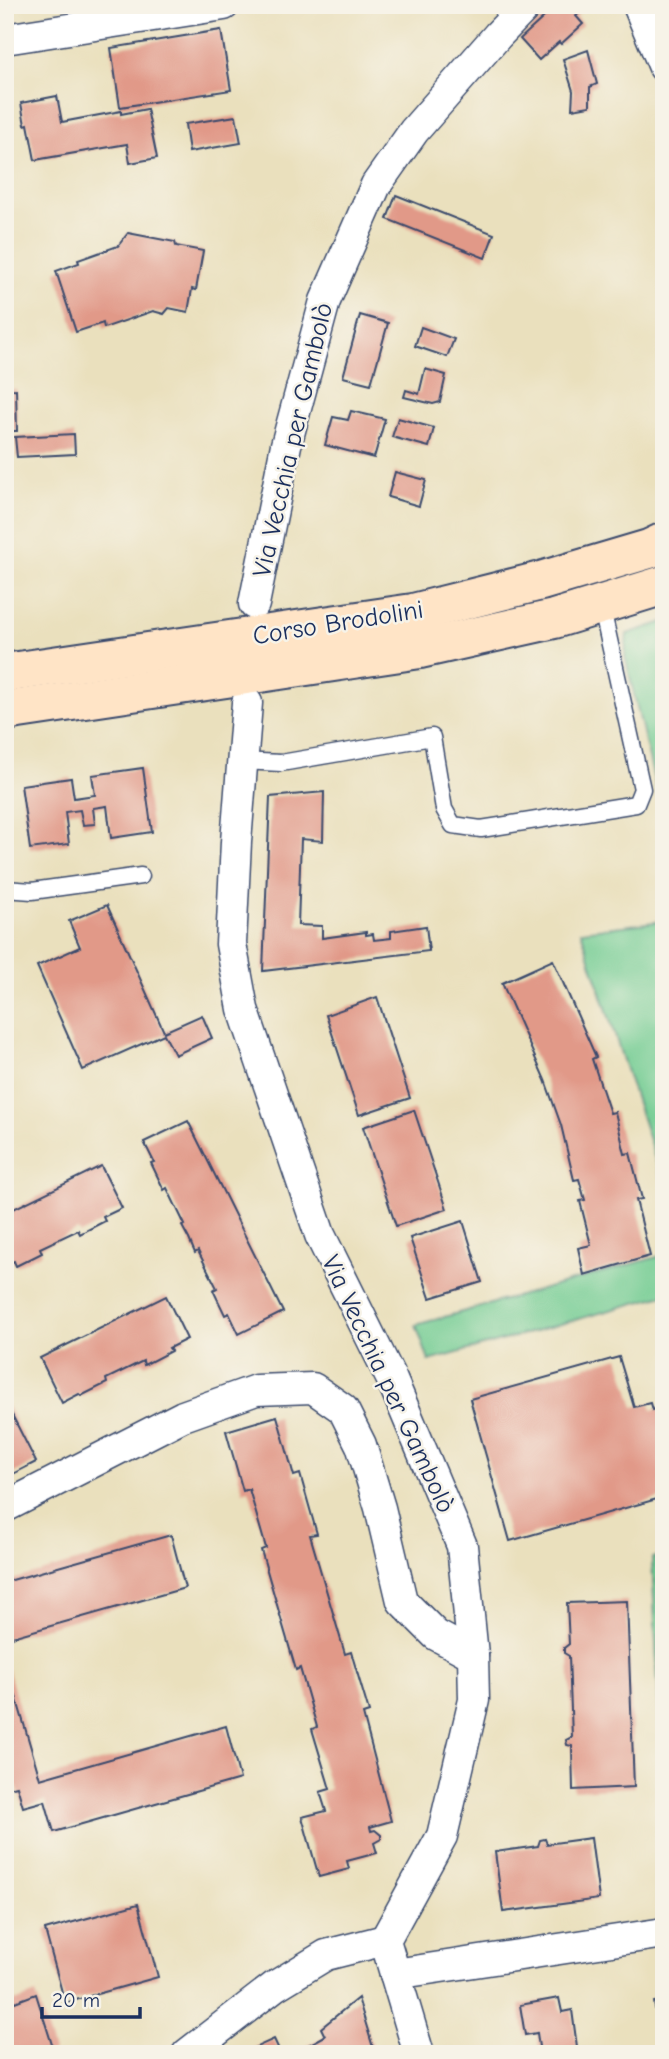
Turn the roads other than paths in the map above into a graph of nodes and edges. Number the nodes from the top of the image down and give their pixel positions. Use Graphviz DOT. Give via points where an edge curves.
graph roads {
  1 [pos="224,5"];
  2 [pos="490,5"];
  3 [pos="527,5"];
  4 [pos="639,5"];
  5 [pos="498,35"];
  6 [pos="5,39"];
  7 [pos="664,67"];
  8 [pos="664,542"];
  9 [pos="664,585"];
  10 [pos="254,604"];
  11 [pos="601,604"];
  12 [pos="5,673"];
  13 [pos="247,703"];
  14 [pos="5,711"];
  15 [pos="243,761"];
  16 [pos="141,876"];
  17 [pos="5,889"];
  18 [pos="5,1507"];
  19 [pos="473,1655"];
  20 [pos="664,1933"];
  21 [pos="385,1940"];
  22 [pos="395,1974"];
  23 [pos="187,2054"];
  24 [pos="419,2054"];
  1 -- 6 [label="street"];
  2 -- 5 [label="street"];
  3 -- 5 [label="street, Via Vecchia per Gambolò"];
  4 -- 7 [label="street"];
  5 -- 10 [label="street, Via Vecchia per Gambolò" via="414,131 376,185 324,300 286,445"];
  8 -- 12 [label="main road, Corso Brodolini" via="541,581 413,613"];
  9 -- 11 [label="main road, Corso Brodolini"];
  11 -- 14 [label="main road, Corso Brodolini" via="420,649"];
  11 -- 15 [label="lane" via="642,789 636,804 481,829 453,825 444,809 432,737 281,763"];
  13 -- 15 [label="street, Via Vecchia per Gambolò"];
  15 -- 19 [label="street, Via Vecchia per Gambolò" via="231,944 243,1009 320,1235 392,1380 462,1546"];
  16 -- 17 [label="lane" via="32,891"];
  18 -- 19 [label="street" via="183,1416 256,1390 313,1388 343,1409 361,1445 402,1601 436,1635"];
  19 -- 21 [label="street, Via Vecchia per Gambolò" via="474,1700 442,1836"];
  20 -- 22 [label="street"];
  21 -- 22 [label="street"];
  21 -- 23 [label="street" via="326,1955 275,1986"];
  22 -- 24 [label="street"];
}
